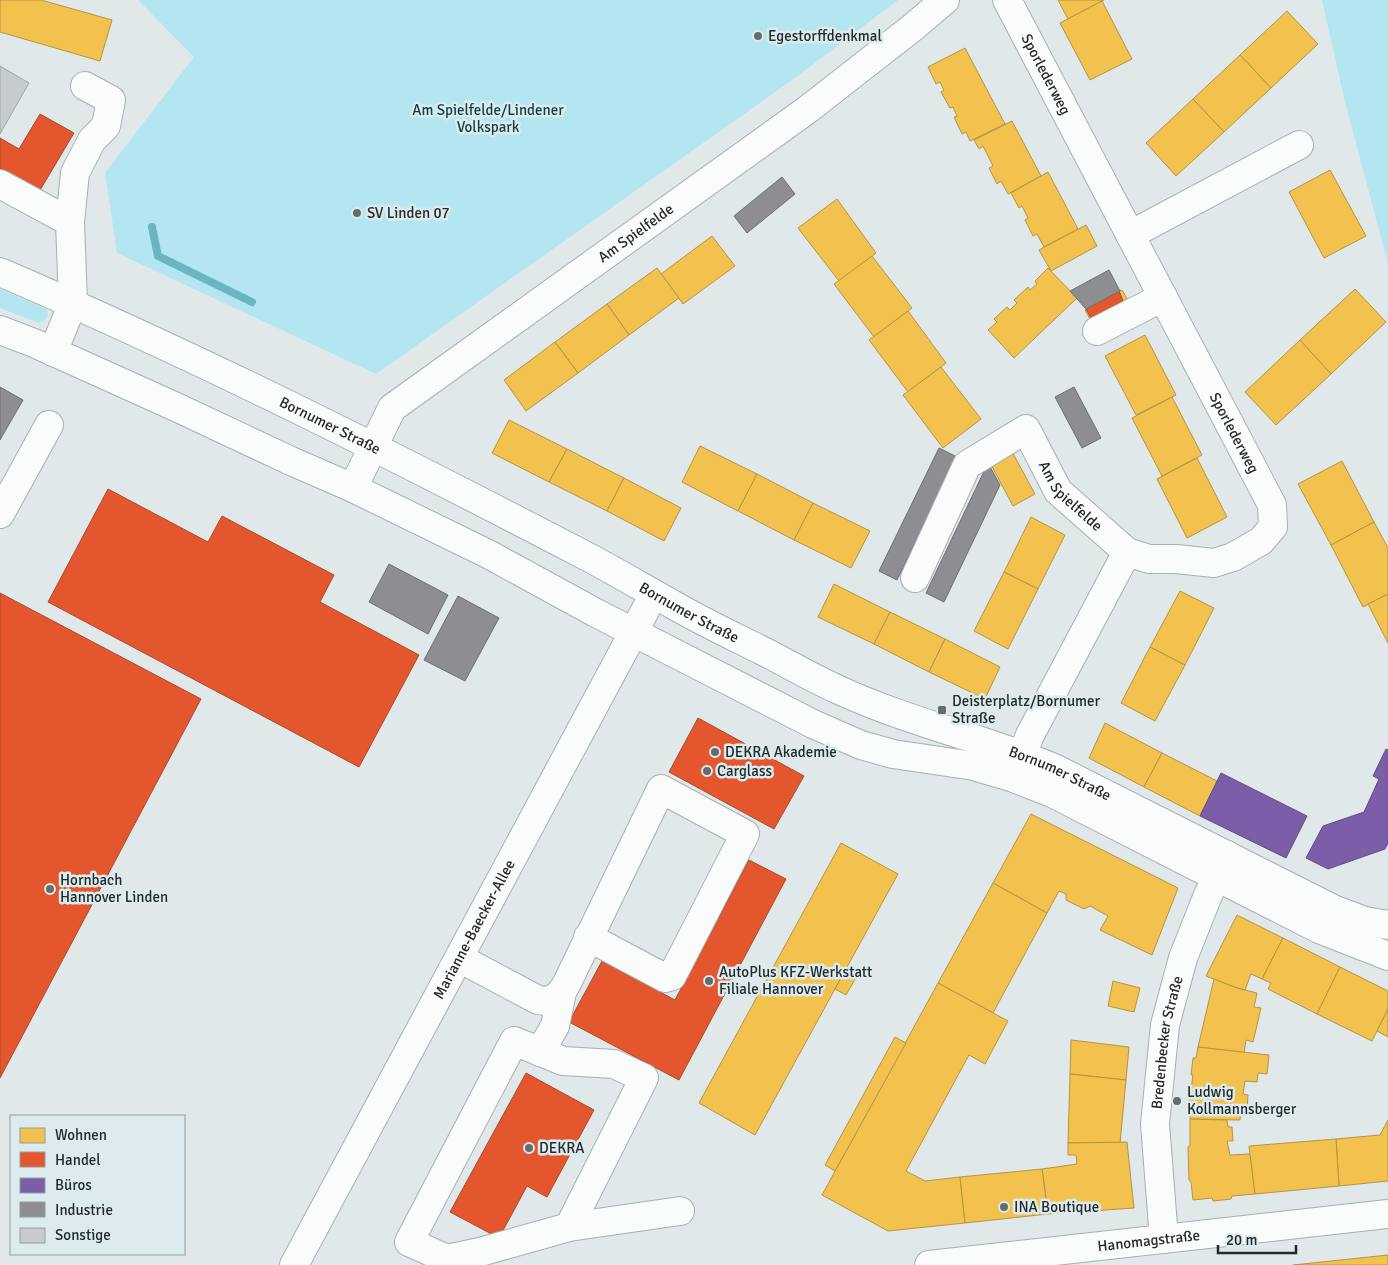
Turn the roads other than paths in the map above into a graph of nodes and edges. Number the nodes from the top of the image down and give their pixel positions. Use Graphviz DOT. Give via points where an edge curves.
graph roads {
  1 [pos="945,0"];
  2 [pos="1006,0"];
  3 [pos="85,86"];
  4 [pos="1299,144"];
  5 [pos="0,184"];
  6 [pos="70,222"];
  7 [pos="1130,235"];
  8 [pos="0,272"];
  9 [pos="1163,297"];
  10 [pos="73,303"];
  11 [pos="0,330"];
  12 [pos="1097,331"];
  13 [pos="53,352"];
  14 [pos="48,425"];
  15 [pos="374,448"];
  16 [pos="353,488"];
  17 [pos="0,514"];
  18 [pos="1127,552"];
  19 [pos="915,578"];
  20 [pos="654,594"];
  21 [pos="634,632"];
  22 [pos="1022,754"];
  23 [pos="1222,866"];
  24 [pos="1388,925"];
  25 [pos="588,937"];
  26 [pos="1388,956"];
  27 [pos="459,958"];
  28 [pos="562,992"];
  29 [pos="540,1052"];
  30 [pos="680,1211"];
  31 [pos="1388,1214"];
  32 [pos="569,1227"];
  33 [pos="1164,1239"];
  34 [pos="480,1258"];
  35 [pos="294,1265"];
  36 [pos="936,1265"];
  1 -- 15 [label="street, Am Spielfelde" via="807,110 392,408"];
  2 -- 7 [label="street, Sporlederweg"];
  3 -- 6 [label="street" via="111,100 106,126 92,140 75,173"];
  4 -- 7 [label="street"];
  5 -- 6 [label="street"];
  6 -- 10 [label="street"];
  7 -- 9 [label="street, Sporlederweg"];
  8 -- 10 [label="street, Bornumer Straße"];
  9 -- 12 [label="street"];
  9 -- 18 [label="street, Sporlederweg" via="1272,505 1273,527 1261,541 1233,557 1214,563 1149,559"];
  10 -- 13 [label="street"];
  10 -- 15 [label="street, Bornumer Straße"];
  11 -- 13 [label="street, Bornumer Straße"];
  13 -- 16 [label="street, Bornumer Straße"];
  14 -- 17 [label="street"];
  15 -- 16 [label="street, Am Spielfelde"];
  15 -- 20 [label="street, Bornumer Straße"];
  16 -- 21 [label="street, Bornumer Straße" via="490,555"];
  18 -- 19 [label="street, Am Spielfelde" via="1058,491 1026,429 967,464"];
  18 -- 22 [label="street"];
  20 -- 21 [label="street, Marianne-Baecker-Allee"];
  20 -- 22 [label="street, Bornumer Straße" via="840,690 889,710"];
  21 -- 23 [label="street, Bornumer Straße" via="813,724 861,745 893,754 974,766 1011,777"];
  21 -- 27 [label="street, Marianne-Baecker-Allee"];
  22 -- 23 [label="street, Bornumer Straße" via="1054,768"];
  23 -- 24 [label="street, Bornumer Straße" via="1365,921"];
  23 -- 26 [label="street, Bornumer Straße" via="1319,929"];
  23 -- 33 [label="street, Bredenbecker Straße" via="1183,958 1165,1025 1155,1124"];
  25 -- 25 [label="street" via="665,978 672,976 745,834 660,789"];
  25 -- 28 [label="street"];
  27 -- 28 [label="street" via="538,1000 550,1000"];
  27 -- 35 [label="street, Marianne-Baecker-Allee"];
  28 -- 29 [label="street" via="555,1026"];
  29 -- 32 [label="street" via="563,1061 614,1064 644,1078"];
  29 -- 34 [label="street" via="514,1041 409,1242 447,1259"];
  30 -- 32 [label="street"];
  31 -- 33 [label="street, Hanomagstraße"];
  32 -- 34 [label="street"];
  33 -- 36 [label="street, Hanomagstraße"];
}
